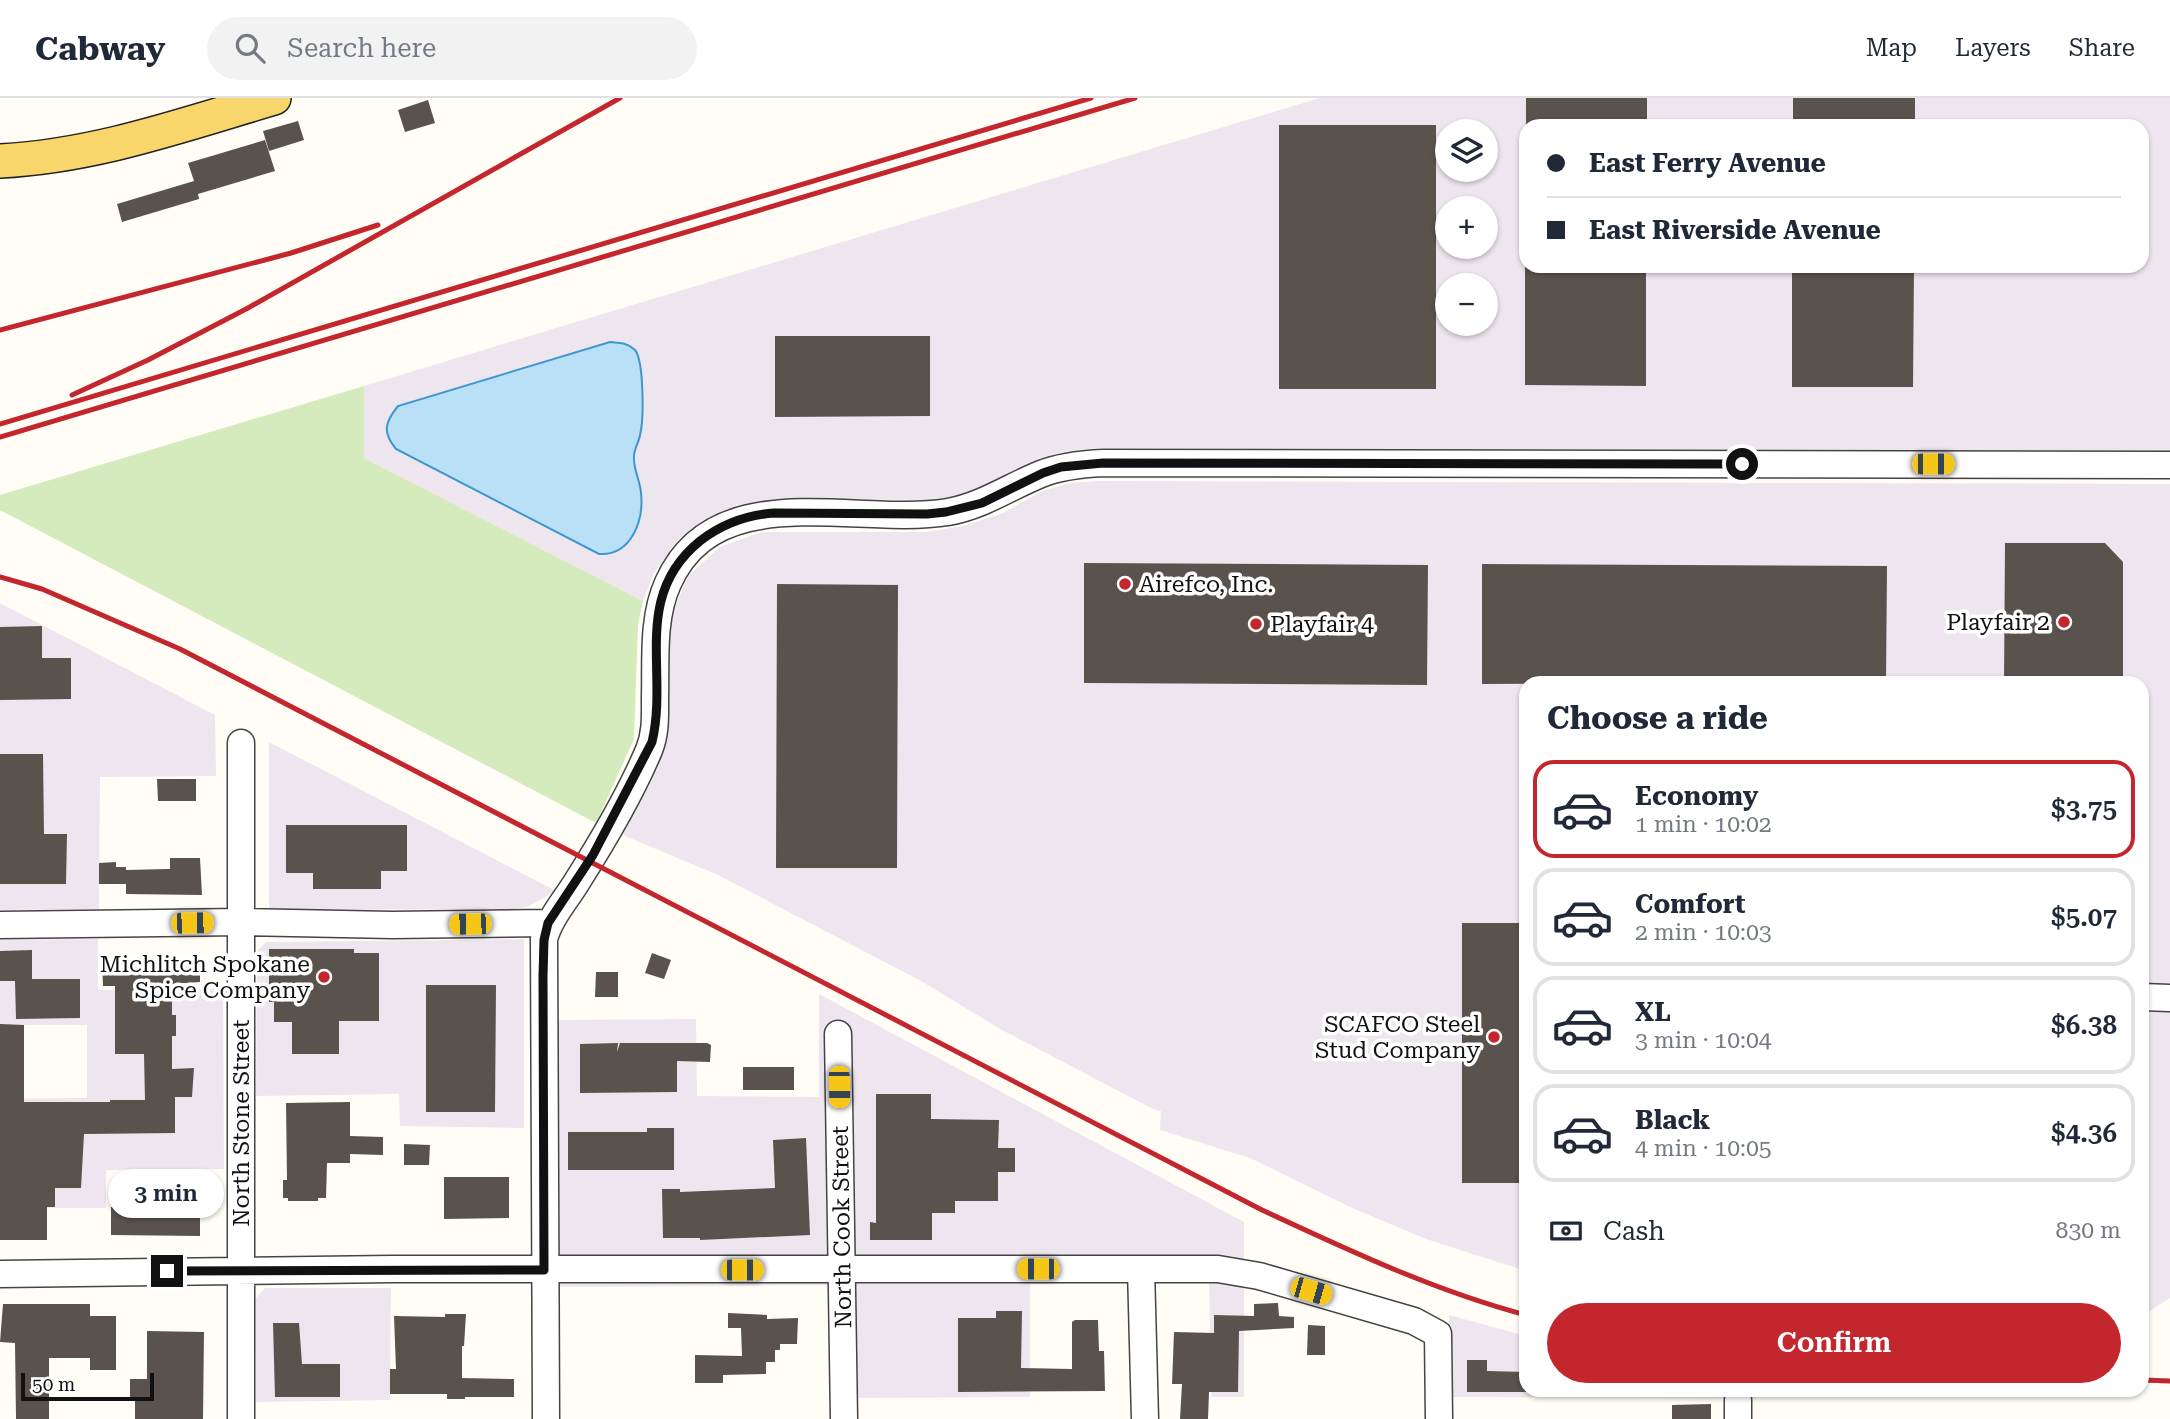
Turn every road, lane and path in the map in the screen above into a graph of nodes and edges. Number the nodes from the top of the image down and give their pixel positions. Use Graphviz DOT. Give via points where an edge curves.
graph roads {
  1 [pos="274,98"];
  2 [pos="0,161"];
  3 [pos="2170,465"];
  4 [pos="241,743"];
  5 [pos="242,922"];
  6 [pos="548,923"];
  7 [pos="0,925"];
  8 [pos="2149,997"];
  9 [pos="2170,998"];
  10 [pos="838,1034"];
  11 [pos="1141,1269"];
  12 [pos="241,1270"];
  13 [pos="544,1270"];
  14 [pos="843,1270"];
  15 [pos="0,1274"];
  16 [pos="241,1419"];
  17 [pos="546,1419"];
  18 [pos="844,1419"];
  19 [pos="1145,1419"];
  20 [pos="1439,1419"];
  1 -- 2 [label="main road" via="108,147"];
  3 -- 6 [label="street" via="1103,463 1061,467 982,503 946,512 746,517 712,532 686,555 668,582 658,614 652,742 593,855"];
  4 -- 5 [label="street, North Stone Street"];
  5 -- 6 [label="street"];
  5 -- 7 [label="street"];
  5 -- 12 [label="street, North Stone Street"];
  6 -- 13 [label="street" via="543,976"];
  8 -- 9 [label="street"];
  10 -- 14 [label="street, North Cook Street"];
  11 -- 14 [label="street"];
  11 -- 19 [label="street"];
  11 -- 20 [label="street" via="1219,1269 1259,1276 1414,1321 1438,1334"];
  12 -- 13 [label="street"];
  12 -- 15 [label="street"];
  12 -- 16 [label="street, North Stone Street"];
  13 -- 14 [label="street"];
  13 -- 17 [label="street"];
  14 -- 18 [label="street, North Cook Street"];
}
